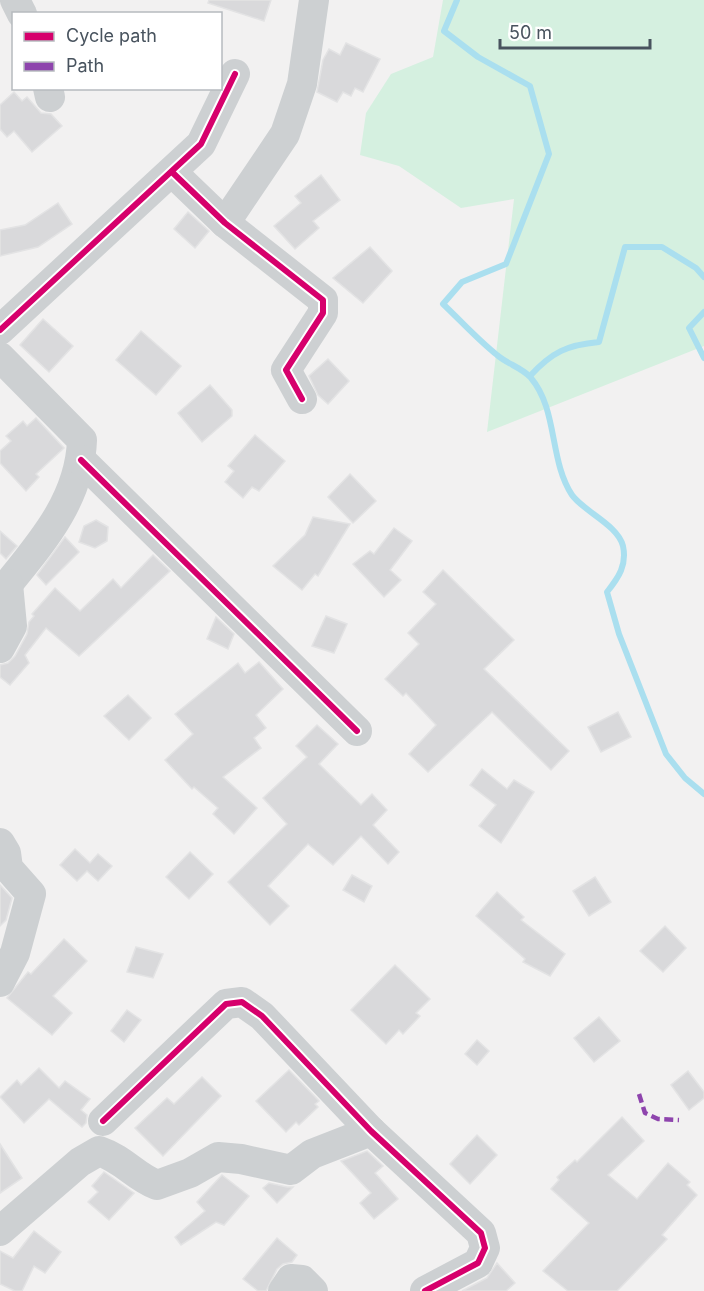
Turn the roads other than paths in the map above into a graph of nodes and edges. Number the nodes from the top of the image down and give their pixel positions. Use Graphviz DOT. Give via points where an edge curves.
graph roads {
  1 [pos="314,0"];
  2 [pos="235,74"];
  3 [pos="173,173"];
  4 [pos="225,223"];
  5 [pos="0,330"];
  6 [pos="0,357"];
  7 [pos="302,399"];
  8 [pos="81,459"];
  9 [pos="4,585"];
  10 [pos="0,648"];
  11 [pos="357,731"];
  12 [pos="0,843"];
  13 [pos="0,982"];
  14 [pos="104,1121"];
  15 [pos="371,1131"];
  16 [pos="0,1231"];
  17 [pos="283,1291"];
  18 [pos="313,1291"];
  19 [pos="425,1291"];
  1 -- 4 [label="street" via="302,84 285,134"];
  2 -- 3 [label="street" via="201,144"];
  3 -- 4 [label="street"];
  3 -- 5 [label="street"];
  4 -- 7 [label="street" via="323,300 323,313 286,370"];
  6 -- 8 [label="street" via="82,440"];
  8 -- 9 [label="street" via="60,515 46,538"];
  8 -- 11 [label="street"];
  9 -- 10 [label="street" via="12,626"];
  12 -- 13 [label="street" via="8,868 31,894 15,953"];
  14 -- 15 [label="street" via="226,1004 242,1002 262,1016"];
  15 -- 16 [label="street" via="312,1154 291,1170 218,1157 157,1185 144,1180 118,1157 99,1151 80,1162"];
  15 -- 19 [label="street" via="482,1233 485,1248 478,1263"];
  17 -- 18 [label="street" via="291,1279 302,1280"];
}
